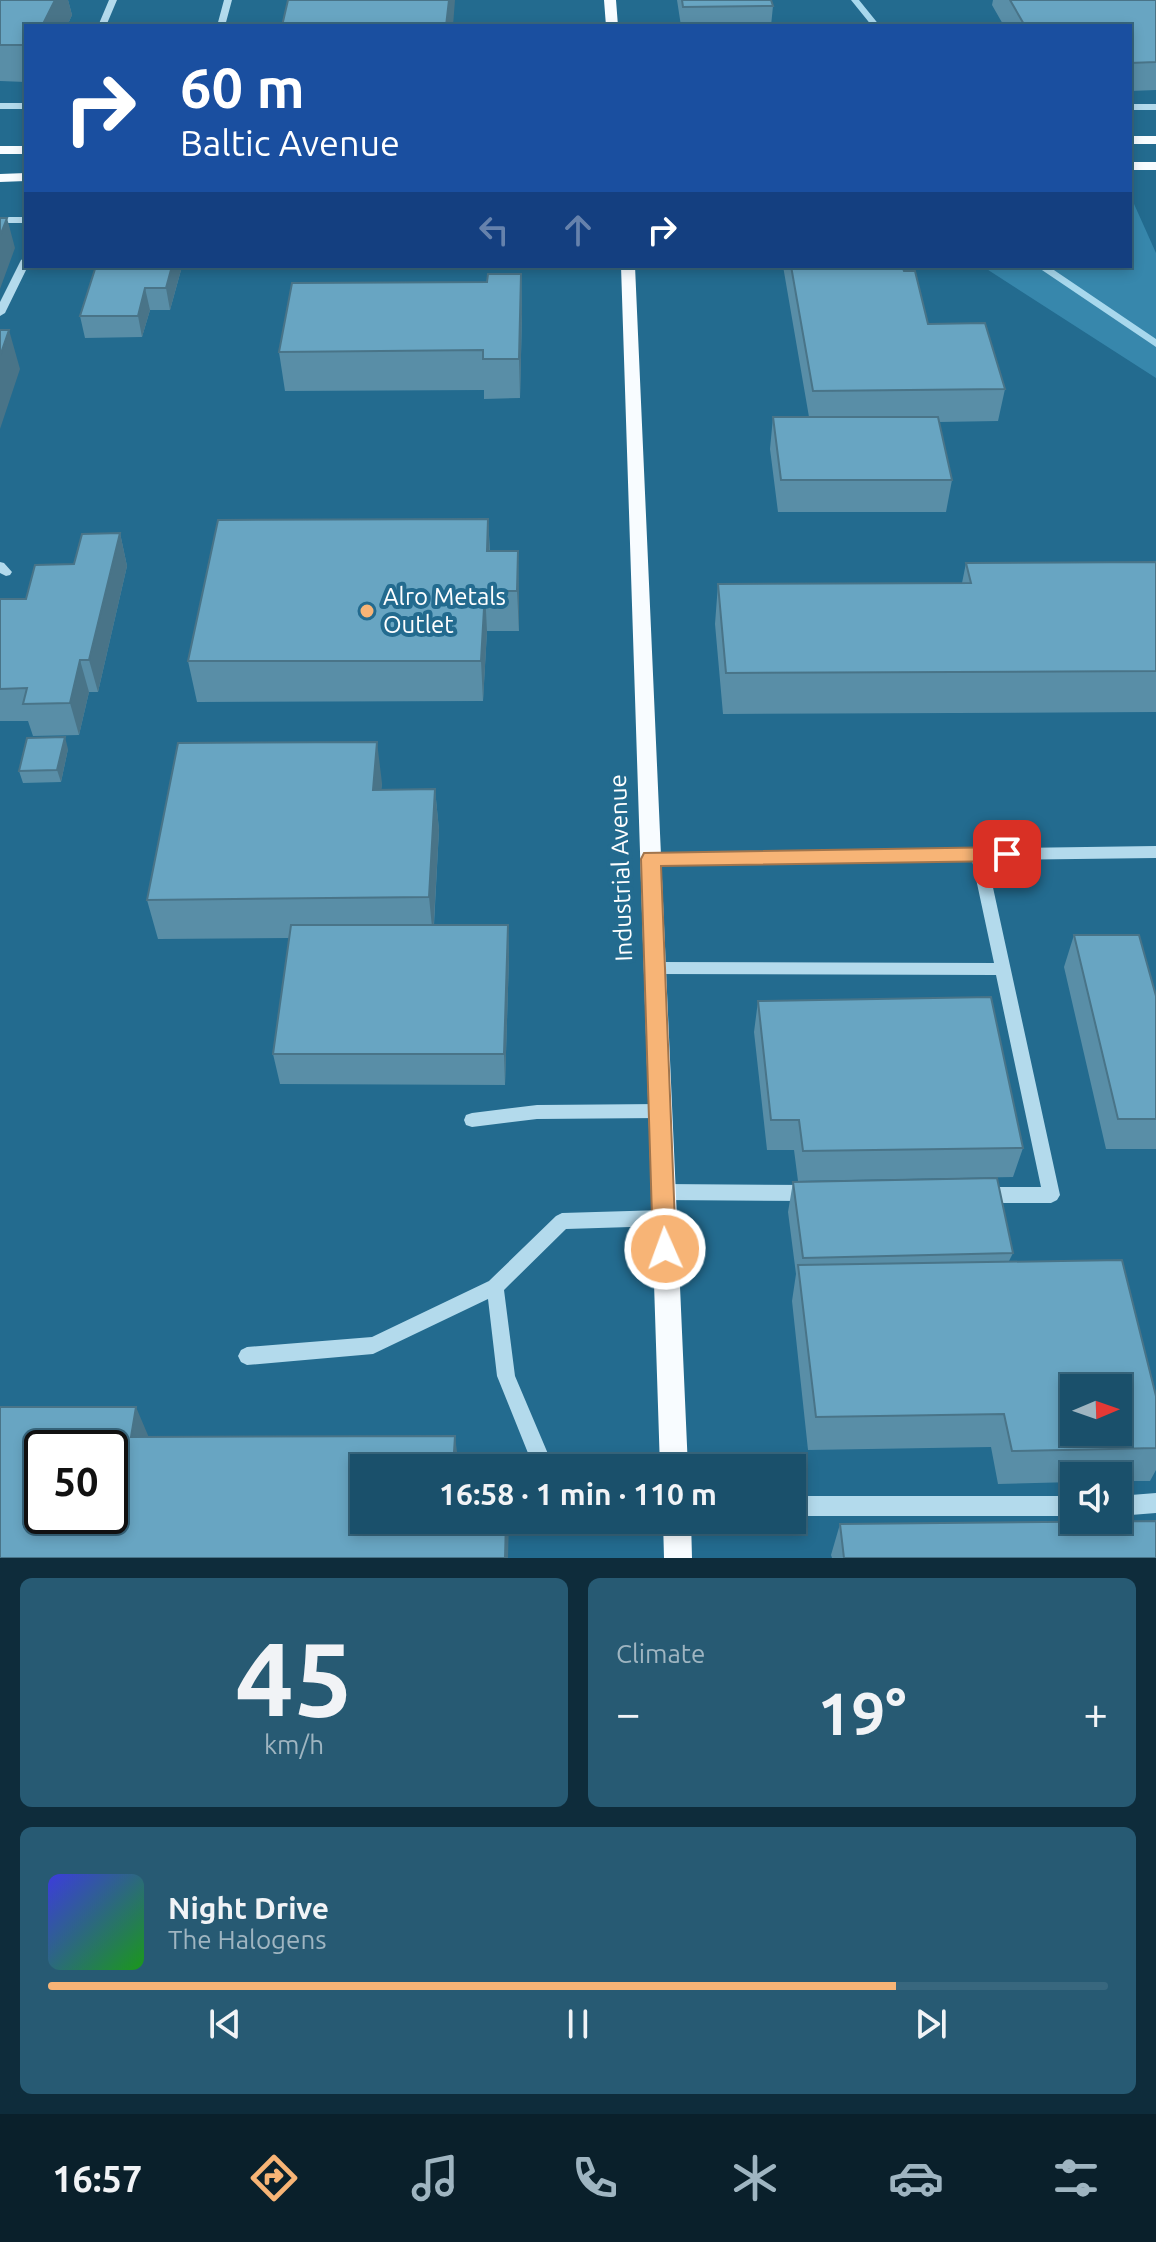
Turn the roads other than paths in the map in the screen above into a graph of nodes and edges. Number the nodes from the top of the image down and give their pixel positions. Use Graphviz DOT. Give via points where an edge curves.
graph roads {
  1 [pos="113,0"];
  2 [pos="228,0"];
  3 [pos="610,0"];
  4 [pos="103,24"];
  5 [pos="222,24"];
  6 [pos="612,24"];
  7 [pos="0,106"];
  8 [pos="24,106"];
  9 [pos="1132,107"];
  10 [pos="1156,107"];
  11 [pos="1132,140"];
  12 [pos="1156,140"];
  13 [pos="0,150"];
  14 [pos="24,150"];
  15 [pos="1132,166"];
  16 [pos="1156,166"];
  17 [pos="24,177"];
  18 [pos="0,178"];
  19 [pos="0,220"];
  20 [pos="24,220"];
  21 [pos="24,264"];
  22 [pos="628,268"];
  23 [pos="0,313"];
  24 [pos="1156,852"];
  25 [pos="978,854"];
  26 [pos="651,859"];
  27 [pos="655,968"];
  28 [pos="1002,969"];
  29 [pos="660,1111"];
  30 [pos="472,1120"];
  31 [pos="662,1192"];
  32 [pos="834,1193"];
  33 [pos="958,1194"];
  34 [pos="663,1218"];
  35 [pos="495,1287"];
  36 [pos="247,1356"];
  37 [pos="538,1454"];
  38 [pos="673,1454"];
  39 [pos="1156,1503"];
  40 [pos="1132,1505"];
  41 [pos="806,1506"];
  42 [pos="1060,1506"];
  43 [pos="677,1534"];
  44 [pos="678,1558"];
  1 -- 4 [label="street"];
  2 -- 5 [label="street"];
  3 -- 6 [label="main road"];
  7 -- 8 [label="street"];
  9 -- 10 [label="street"];
  11 -- 12 [label="main road"];
  13 -- 14 [label="main road"];
  15 -- 16 [label="main road"];
  17 -- 18 [label="main road"];
  19 -- 20 [label="street"];
  21 -- 23 [label="street"];
  22 -- 26 [label="main road, Industrial Avenue"];
  24 -- 25 [label="street"];
  25 -- 26 [label="street"];
  25 -- 28 [label="street"];
  26 -- 27 [label="main road, Industrial Avenue"];
  27 -- 28 [label="street"];
  27 -- 29 [label="main road, Industrial Avenue"];
  28 -- 33 [label="street" via="1051,1195"];
  29 -- 30 [label="street" via="537,1112"];
  29 -- 31 [label="main road, Industrial Avenue"];
  31 -- 32 [label="street"];
  31 -- 34 [label="main road, Industrial Avenue"];
  34 -- 35 [label="street" via="562,1221"];
  34 -- 38 [label="main road, Industrial Avenue"];
  35 -- 36 [label="street" via="373,1345"];
  35 -- 37 [label="street" via="506,1376"];
  39 -- 40 [label="street"];
  41 -- 42 [label="street"];
  43 -- 44 [label="main road"];
}
